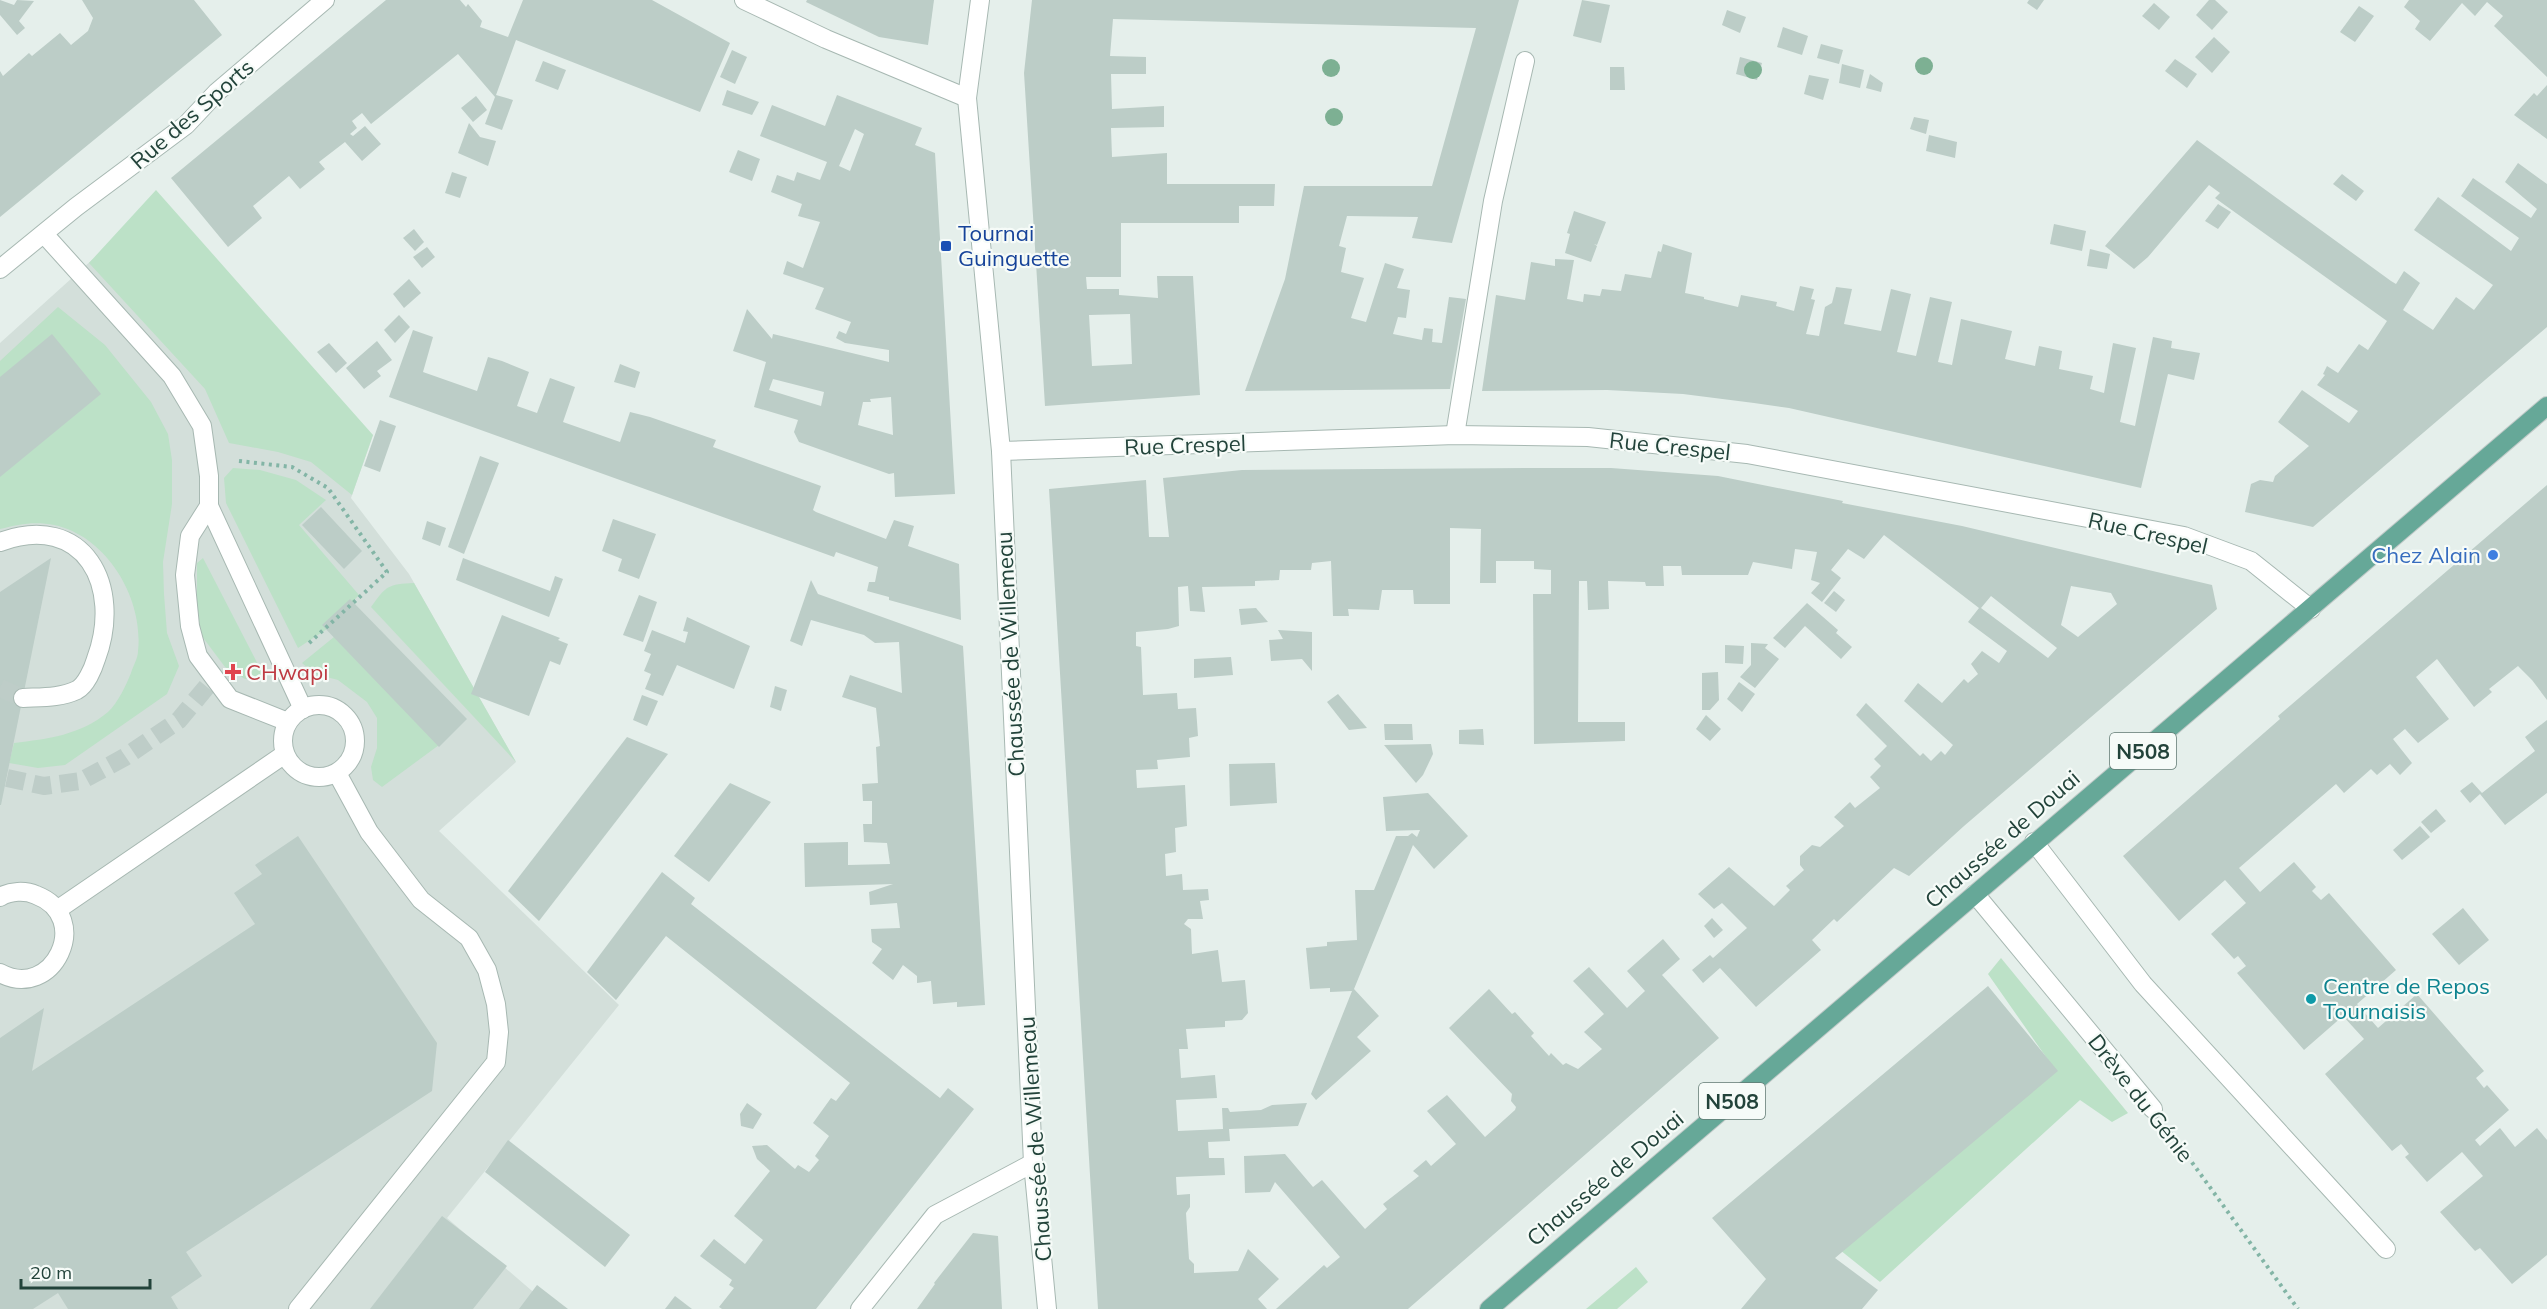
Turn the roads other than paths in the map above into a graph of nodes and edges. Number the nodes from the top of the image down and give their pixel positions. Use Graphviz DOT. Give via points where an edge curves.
graph roads {
  1 [pos="325,0"];
  2 [pos="744,0"];
  3 [pos="981,0"];
  4 [pos="1525,61"];
  5 [pos="967,98"];
  6 [pos="44,234"];
  7 [pos="0,269"];
  8 [pos="2547,406"];
  9 [pos="1455,435"];
  10 [pos="1001,451"];
  11 [pos="209,506"];
  12 [pos="0,542"];
  13 [pos="2312,609"];
  14 [pos="23,698"];
  15 [pos="303,709"];
  16 [pos="288,722"];
  17 [pos="285,754"];
  18 [pos="337,773"];
  19 [pos="2034,842"];
  20 [pos="1976,894"];
  21 [pos="0,897"];
  22 [pos="57,910"];
  23 [pos="0,973"];
  24 [pos="2153,1109"];
  25 [pos="1033,1163"];
  26 [pos="2386,1249"];
  27 [pos="298,1309"];
  28 [pos="860,1309"];
  29 [pos="1047,1309"];
  30 [pos="1489,1309"];
  1 -- 6 [label="street, Rue des Sports" via="217,92 186,126"];
  2 -- 5 [label="street"];
  3 -- 5 [label="street, Chaussée de Willemeau"];
  4 -- 9 [label="street" via="1493,201"];
  5 -- 10 [label="street, Chaussée de Willemeau"];
  6 -- 7 [label="street, Rue des Sports"];
  6 -- 11 [label="street" via="172,376 202,426"];
  8 -- 13 [label="main road, Chaussée de Douai / N508"];
  9 -- 10 [label="street, Rue Crespel"];
  9 -- 13 [label="street, Rue Crespel" via="1588,437 1747,454 2184,536 2252,561"];
  10 -- 25 [label="street, Chaussée de Willemeau"];
  11 -- 15 [label="street"];
  11 -- 16 [label="street" via="190,536 185,575 190,626 198,656 230,699"];
  12 -- 14 [label="street" via="44,533 66,541 86,554 96,571 105,602 103,642 79,689 54,697"];
  13 -- 19 [label="main road, Chaussée de Douai / N508"];
  15 -- 16 [label="street"];
  15 -- 18 [label="street" via="314,705 339,710 354,730 353,754"];
  16 -- 17 [label="street"];
  17 -- 18 [label="street" via="301,773 312,777"];
  17 -- 22 [label="street"];
  18 -- 27 [label="street" via="369,832 421,900 469,938 487,970 499,1032 496,1062"];
  19 -- 20 [label="main road, Chaussée de Douai / N508"];
  19 -- 26 [label="street" via="2143,984"];
  20 -- 24 [label="street, Drève du Génie"];
  20 -- 30 [label="main road, Chaussée de Douai / N508"];
  21 -- 22 [label="street" via="33,893"];
  22 -- 23 [label="street" via="65,937 55,963 31,978"];
  25 -- 28 [label="street" via="935,1215"];
  25 -- 29 [label="street, Chaussée de Willemeau"];
}
